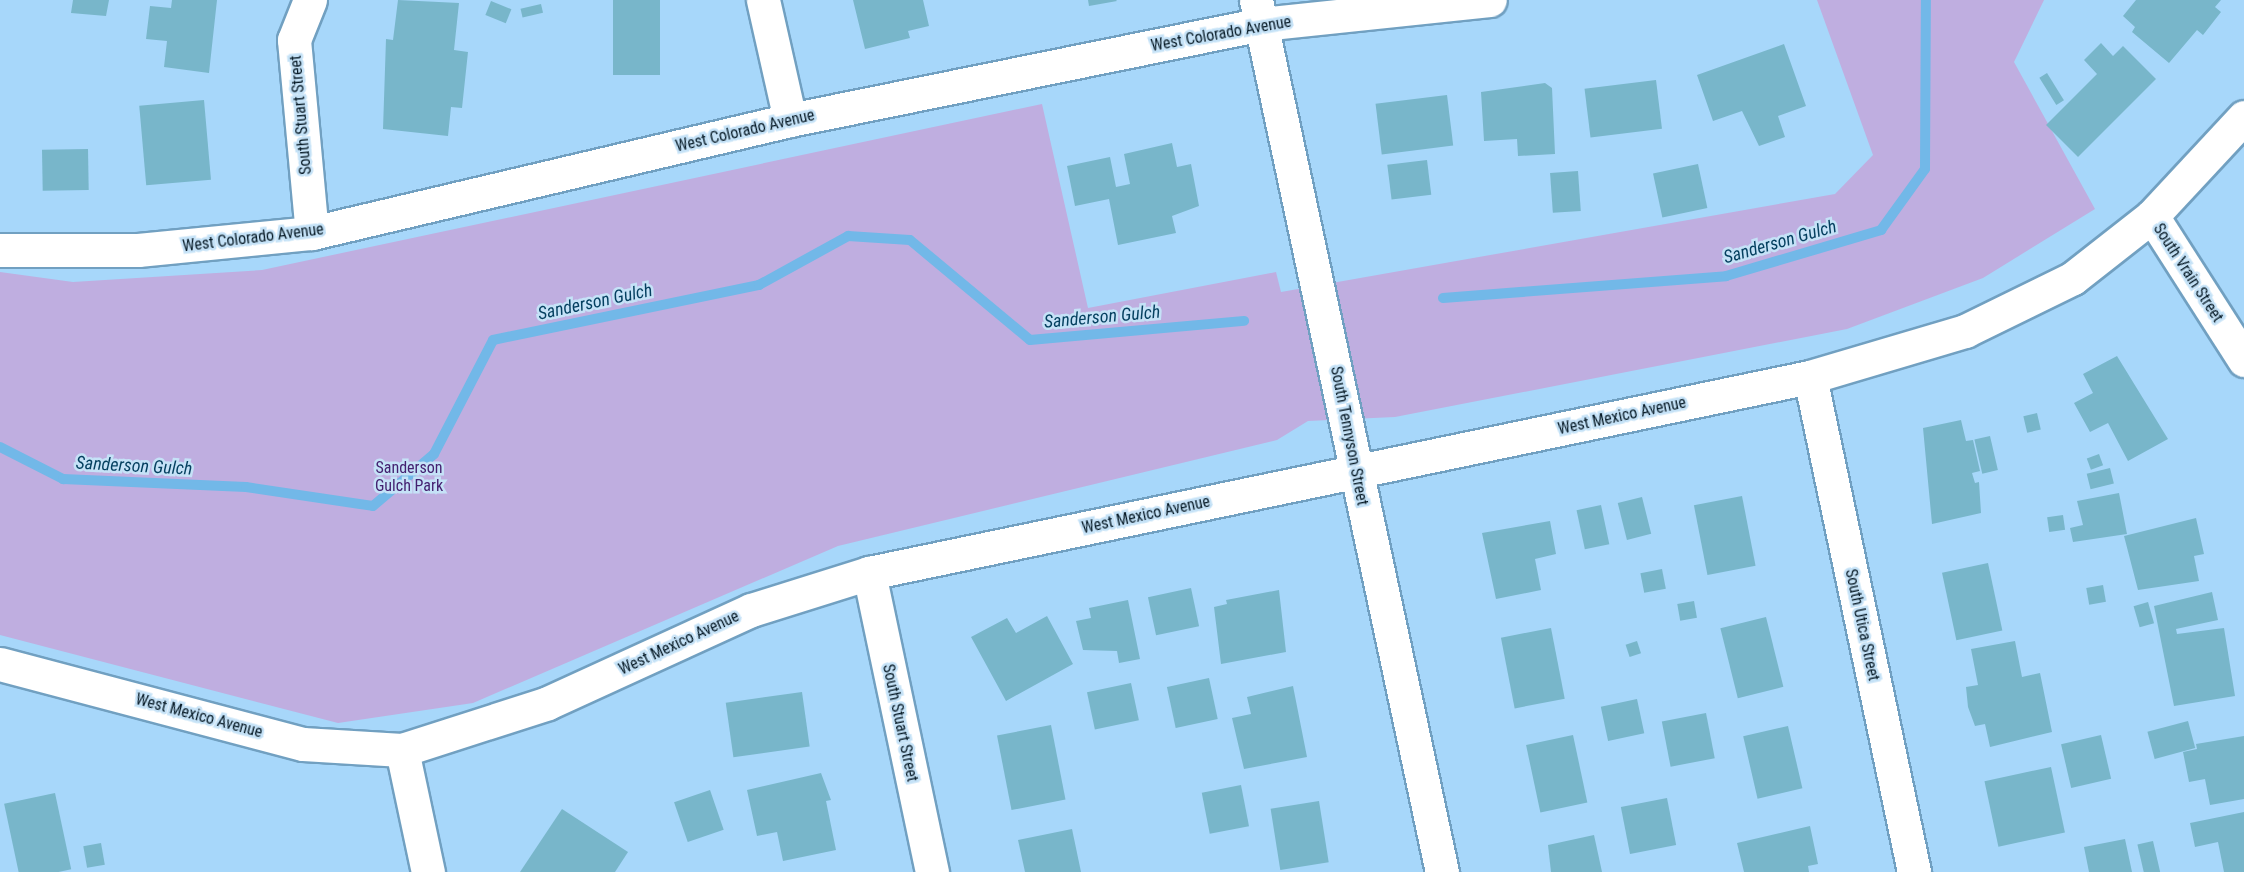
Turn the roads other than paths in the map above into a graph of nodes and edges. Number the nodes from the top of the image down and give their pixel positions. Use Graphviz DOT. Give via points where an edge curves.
graph roads {
  1 [pos="310,0"];
  2 [pos="763,0"];
  3 [pos="1490,0"];
  4 [pos="1258,12"];
  5 [pos="2244,117"];
  6 [pos="790,120"];
  7 [pos="2152,216"];
  8 [pos="312,233"];
  9 [pos="0,250"];
  10 [pos="2244,360"];
  11 [pos="1810,377"];
  12 [pos="1355,470"];
  13 [pos="869,573"];
  14 [pos="0,664"];
  15 [pos="402,750"];
  16 [pos="428,872"];
  17 [pos="932,872"];
  18 [pos="1442,872"];
  19 [pos="1914,872"];
  1 -- 8 [label="street, South Stuart Street" via="294,40"];
  2 -- 6 [label="street"];
  3 -- 4 [label="street, West Colorado Avenue"];
  4 -- 6 [label="street, West Colorado Avenue"];
  4 -- 12 [label="street, South Tennyson Street"];
  5 -- 7 [label="street, West Mexico Avenue"];
  6 -- 8 [label="street, West Colorado Avenue"];
  7 -- 10 [label="street, South Vrain Street"];
  7 -- 11 [label="street, West Mexico Avenue" via="2073,278 1965,331"];
  8 -- 9 [label="street, West Colorado Avenue" via="138,250"];
  11 -- 12 [label="street, West Mexico Avenue"];
  11 -- 19 [label="street, South Utica Street"];
  12 -- 13 [label="street, West Mexico Avenue"];
  12 -- 18 [label="street, South Tennyson Street"];
  13 -- 15 [label="street, West Mexico Avenue" via="751,610 548,703"];
  13 -- 17 [label="street, South Stuart Street"];
  14 -- 15 [label="street, West Mexico Avenue" via="303,744"];
  15 -- 16 [label="street"];
}
